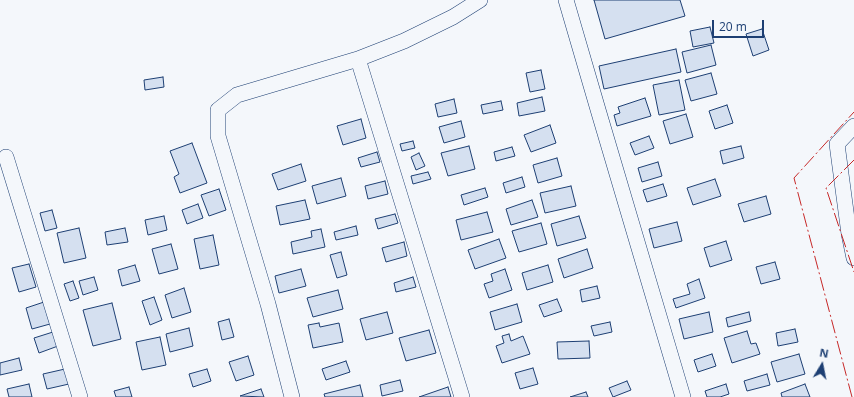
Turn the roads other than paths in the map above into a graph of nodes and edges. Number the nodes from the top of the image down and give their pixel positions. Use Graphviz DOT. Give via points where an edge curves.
graph roads {
  1 [pos="480,0"];
  2 [pos="566,0"];
  3 [pos="358,59"];
  4 [pos="854,126"];
  5 [pos="6,157"];
  6 [pos="854,258"];
  7 [pos="80,397"];
  8 [pos="292,397"];
  9 [pos="462,397"];
  10 [pos="683,397"];
  1 -- 3 [label="street" via="453,17 404,41"];
  2 -- 10 [label="street"];
  3 -- 8 [label="street" via="236,95 218,110 218,136 268,304"];
  3 -- 9 [label="street"];
  4 -- 6 [label="street" via="837,144"];
  5 -- 7 [label="street"];
}
